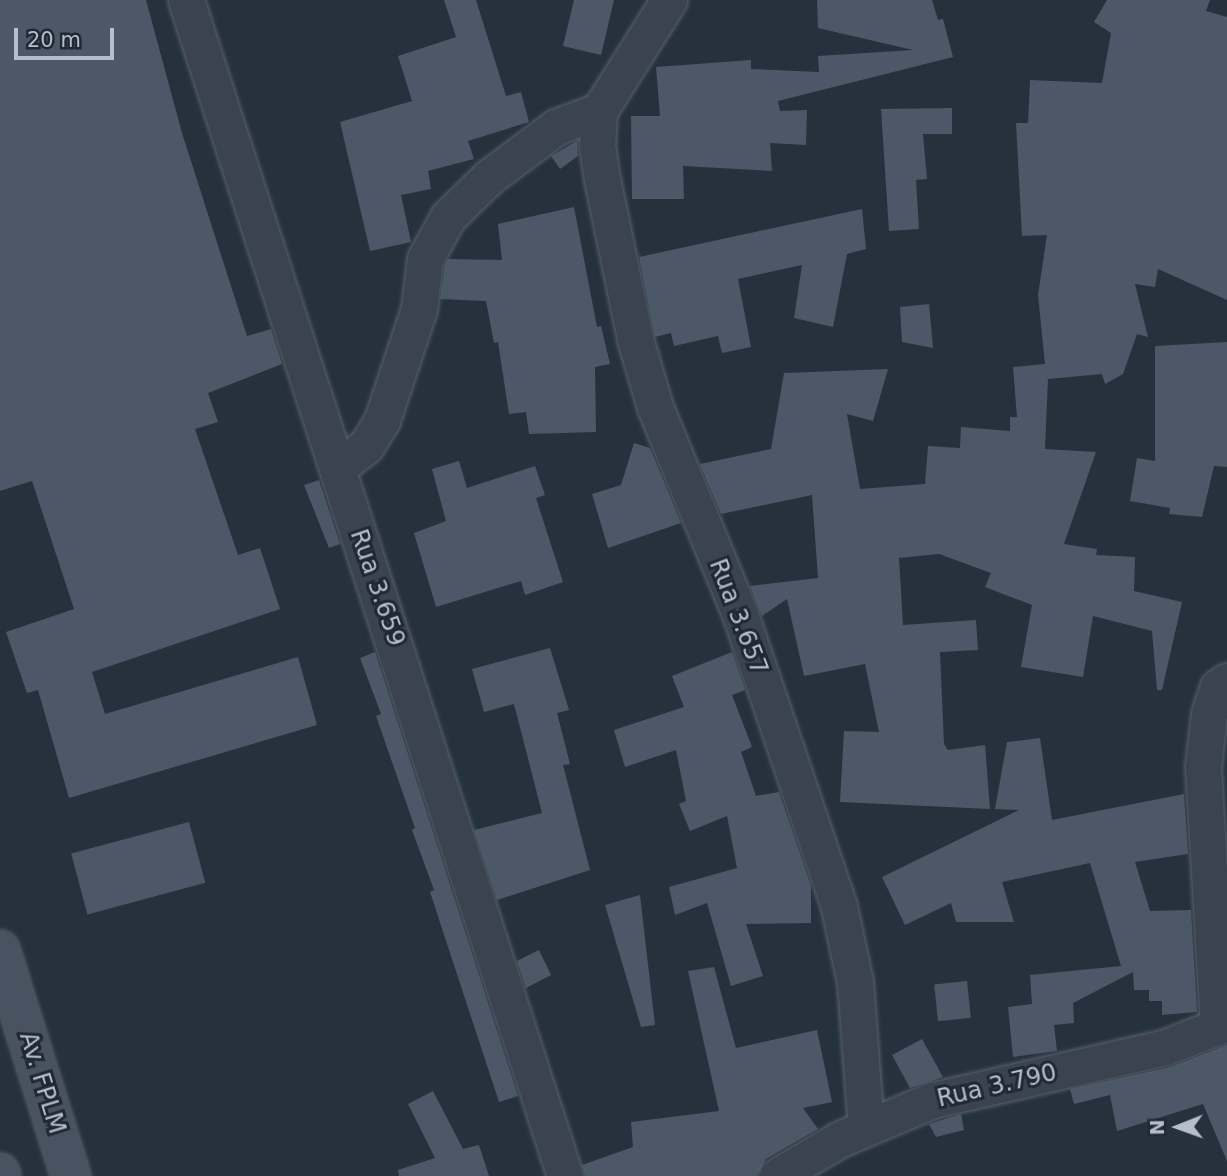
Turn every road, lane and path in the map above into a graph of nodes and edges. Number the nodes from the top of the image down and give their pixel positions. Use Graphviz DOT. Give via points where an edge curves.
graph roads {
  1 [pos="186,0"];
  2 [pos="669,0"];
  3 [pos="599,111"];
  4 [pos="337,468"];
  5 [pos="1227,681"];
  6 [pos="0,950"];
  7 [pos="1222,1025"];
  8 [pos="866,1127"];
  9 [pos="71,1176"];
  10 [pos="565,1176"];
  11 [pos="777,1176"];
  1 -- 4 [label="street, Rua 3.659"];
  2 -- 3 [label="street"];
  3 -- 4 [label="street" via="555,127 489,177 448,217 425,259 419,309 382,420 366,446"];
  3 -- 8 [label="street, Rua 3.657" via="602,179 635,339 652,395 740,614 851,952"];
  4 -- 10 [label="street, Rua 3.659"];
  5 -- 7 [label="street" via="1218,687 1209,714 1203,767"];
  6 -- 9 [label="main road, Av. FPLM"];
  7 -- 8 [label="street, Rua 3.790" via="1166,1046 933,1100"];
  8 -- 11 [label="street, Rua 3.790"];
}
